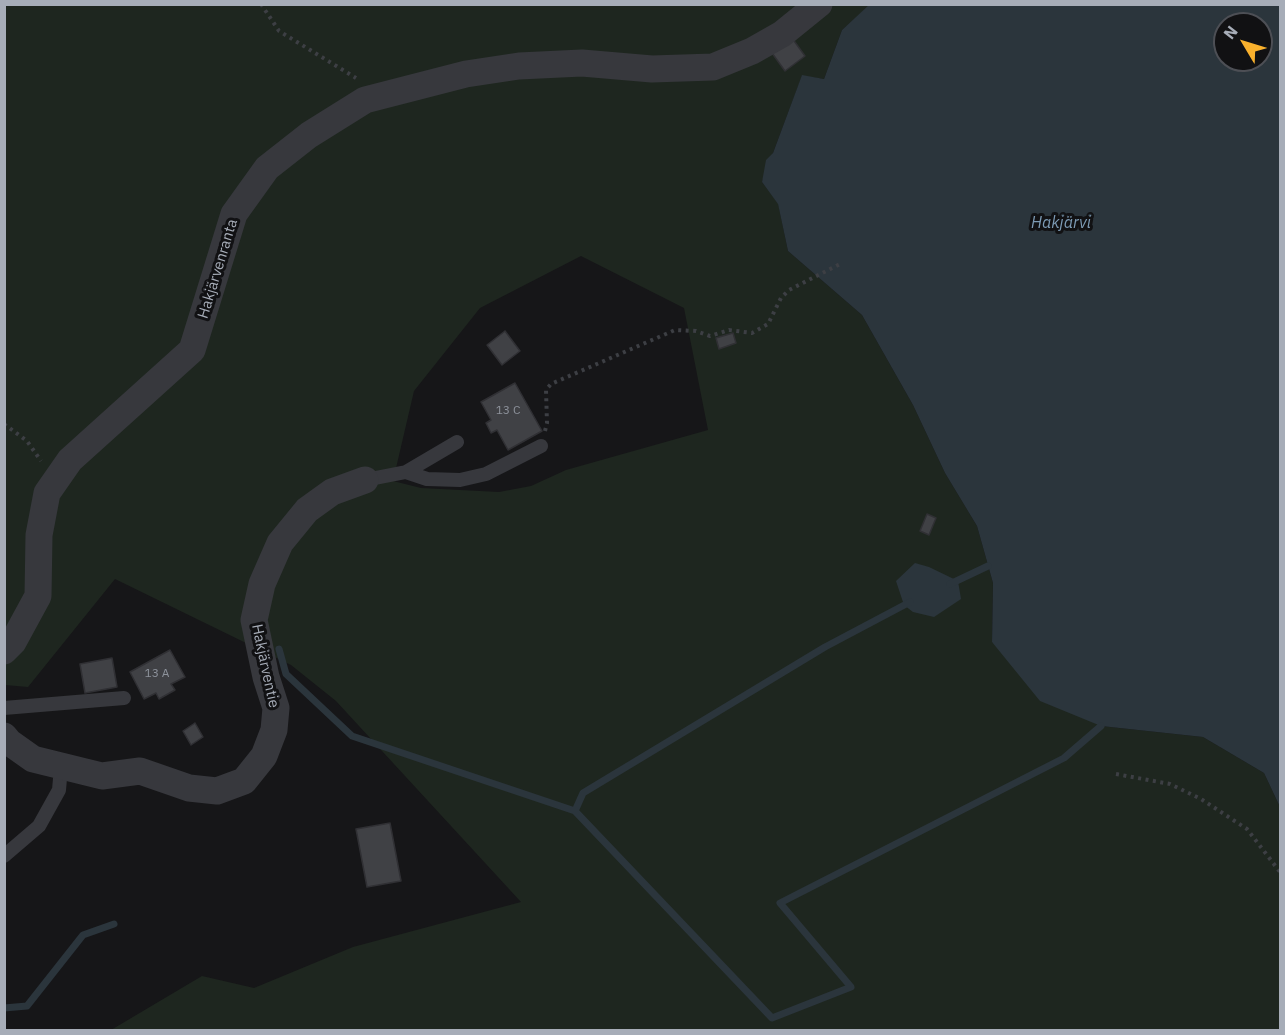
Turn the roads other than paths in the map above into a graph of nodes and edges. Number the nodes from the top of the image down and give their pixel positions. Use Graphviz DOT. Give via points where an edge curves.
graph roads {
  1 [pos="819,4"];
  2 [pos="458,442"];
  3 [pos="541,446"];
  4 [pos="406,472"];
  5 [pos="365,480"];
  6 [pos="4,651"];
  7 [pos="124,698"];
  8 [pos="4,708"];
  9 [pos="4,736"];
  10 [pos="61,767"];
  11 [pos="4,855"];
  1 -- 6 [label="street, Hakjärvenranta" via="782,34 713,67 652,69 582,63 519,66 466,74 365,100 309,135 267,168 234,214 192,350 70,460 47,493 39,535 38,596"];
  2 -- 4 [label="lane"];
  3 -- 4 [label="lane" via="486,474 460,480 427,479"];
  4 -- 5 [label="lane"];
  5 -- 10 [label="street, Hakjärventie" via="332,492 307,510 280,543 262,584 254,620 276,708 274,730 264,756 244,781 217,791 189,788 140,771 102,776"];
  7 -- 8 [label="lane"];
  9 -- 10 [label="street, Hakjärventie" via="33,759"];
  10 -- 11 [label="lane" via="59,790 39,826"];
}
